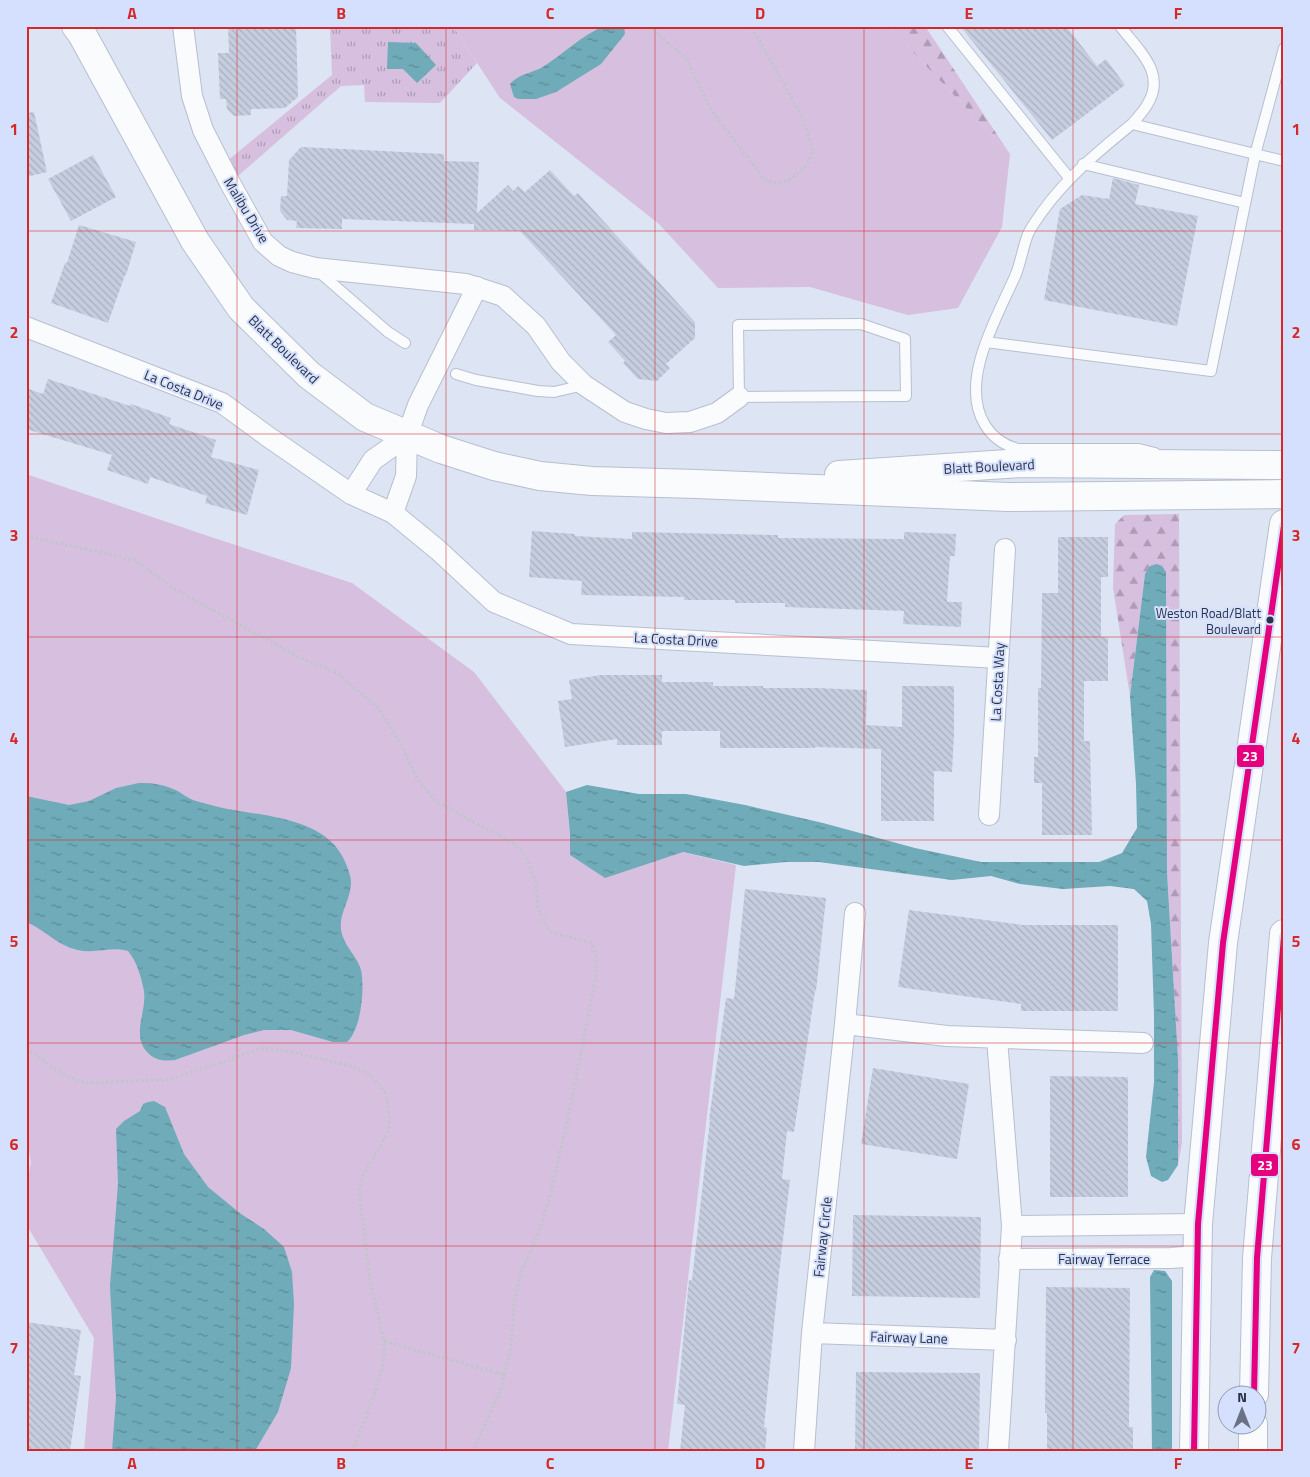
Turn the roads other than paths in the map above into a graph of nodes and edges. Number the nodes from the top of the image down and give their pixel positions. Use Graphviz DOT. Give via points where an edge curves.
graph roads {
  1 [pos="76,26"];
  2 [pos="183,26"];
  3 [pos="947,26"];
  4 [pos="1120,26"];
  5 [pos="1284,48"];
  6 [pos="1132,124"];
  7 [pos="1255,155"];
  8 [pos="1284,160"];
  9 [pos="1083,164"];
  10 [pos="1070,179"];
  11 [pos="1245,203"];
  12 [pos="315,268"];
  13 [pos="477,287"];
  14 [pos="26,327"];
  15 [pos="986,342"];
  16 [pos="405,343"];
  17 [pos="456,374"];
  18 [pos="584,385"];
  19 [pos="739,397"];
  20 [pos="407,436"];
  21 [pos="1205,465"];
  22 [pos="1284,465"];
  23 [pos="696,484"];
  24 [pos="351,494"];
  25 [pos="1284,494"];
  26 [pos="393,513"];
  27 [pos="1284,524"];
  28 [pos="1005,550"];
  29 [pos="998,658"];
  30 [pos="989,815"];
  31 [pos="855,912"];
  32 [pos="1284,934"];
  33 [pos="845,1024"];
  34 [pos="998,1039"];
  35 [pos="1142,1043"];
  36 [pos="1198,1224"];
  37 [pos="1012,1226"];
  38 [pos="1198,1256"];
  39 [pos="1009,1259"];
  40 [pos="812,1333"];
  41 [pos="1006,1340"];
  42 [pos="1254,1384"];
  43 [pos="1253,1434"];
  44 [pos="804,1451"];
  45 [pos="998,1451"];
  46 [pos="1194,1451"];
  47 [pos="1253,1451"];
  1 -- 20 [label="street, Blatt Boulevard" via="195,241 241,308 309,375 365,417"];
  2 -- 12 [label="street, Malibu Drive" via="192,96 203,130 230,183 263,242 279,256"];
  3 -- 10 [label="lane"];
  4 -- 6 [label="lane" via="1153,70 1154,88 1147,105"];
  5 -- 7 [label="lane"];
  6 -- 7 [label="lane"];
  6 -- 9 [label="lane"];
  7 -- 8 [label="lane"];
  7 -- 11 [label="lane"];
  9 -- 10 [label="lane"];
  9 -- 11 [label="lane"];
  10 -- 15 [label="lane" via="1028,232 1021,263"];
  11 -- 15 [label="lane" via="1211,371"];
  12 -- 13 [label="street, Malibu Drive" via="440,280"];
  12 -- 16 [label="lane"];
  13 -- 18 [label="street, Malibu Drive" via="503,296 536,326 561,362"];
  13 -- 20 [label="street" via="418,405"];
  14 -- 24 [label="street, La Costa Drive" via="222,402"];
  15 -- 21 [label="lane" via="977,375 976,397 980,416 989,432 1005,446 1018,449 1139,449"];
  17 -- 18 [label="lane" via="538,391 554,392"];
  18 -- 19 [label="street, Malibu Drive" via="625,412 666,423 690,422 717,413"];
  19 -- 19 [label="lane" via="906,396 906,339 862,324 738,325"];
  20 -- 23 [label="street, Blatt Boulevard" via="494,466 540,476"];
  20 -- 24 [label="street" via="372,460"];
  20 -- 26 [label="street" via="406,476"];
  21 -- 22 [label="street, Blatt Boulevard"];
  21 -- 23 [label="street, Blatt Boulevard" via="1022,463"];
  23 -- 25 [label="street, Blatt Boulevard" via="1008,497"];
  24 -- 26 [label="street, La Costa Drive"];
  26 -- 29 [label="street, La Costa Drive" via="494,602 571,634"];
  27 -- 36 [label="street" via="1223,943"];
  28 -- 29 [label="street, La Costa Way"];
  29 -- 30 [label="street, La Costa Way"];
  31 -- 33 [label="street, Fairway Circle"];
  32 -- 42 [label="street" via="1257,1258"];
  33 -- 34 [label="street"];
  33 -- 40 [label="street, Fairway Circle"];
  34 -- 35 [label="street"];
  34 -- 37 [label="street"];
  36 -- 37 [label="street"];
  36 -- 38 [label="street"];
  37 -- 39 [label="street"];
  38 -- 39 [label="street, Fairway Terrace"];
  38 -- 46 [label="street"];
  39 -- 41 [label="street"];
  40 -- 41 [label="street, Fairway Lane"];
  40 -- 44 [label="street, Fairway Circle"];
  41 -- 45 [label="street"];
  43 -- 47 [label="street"];
}
